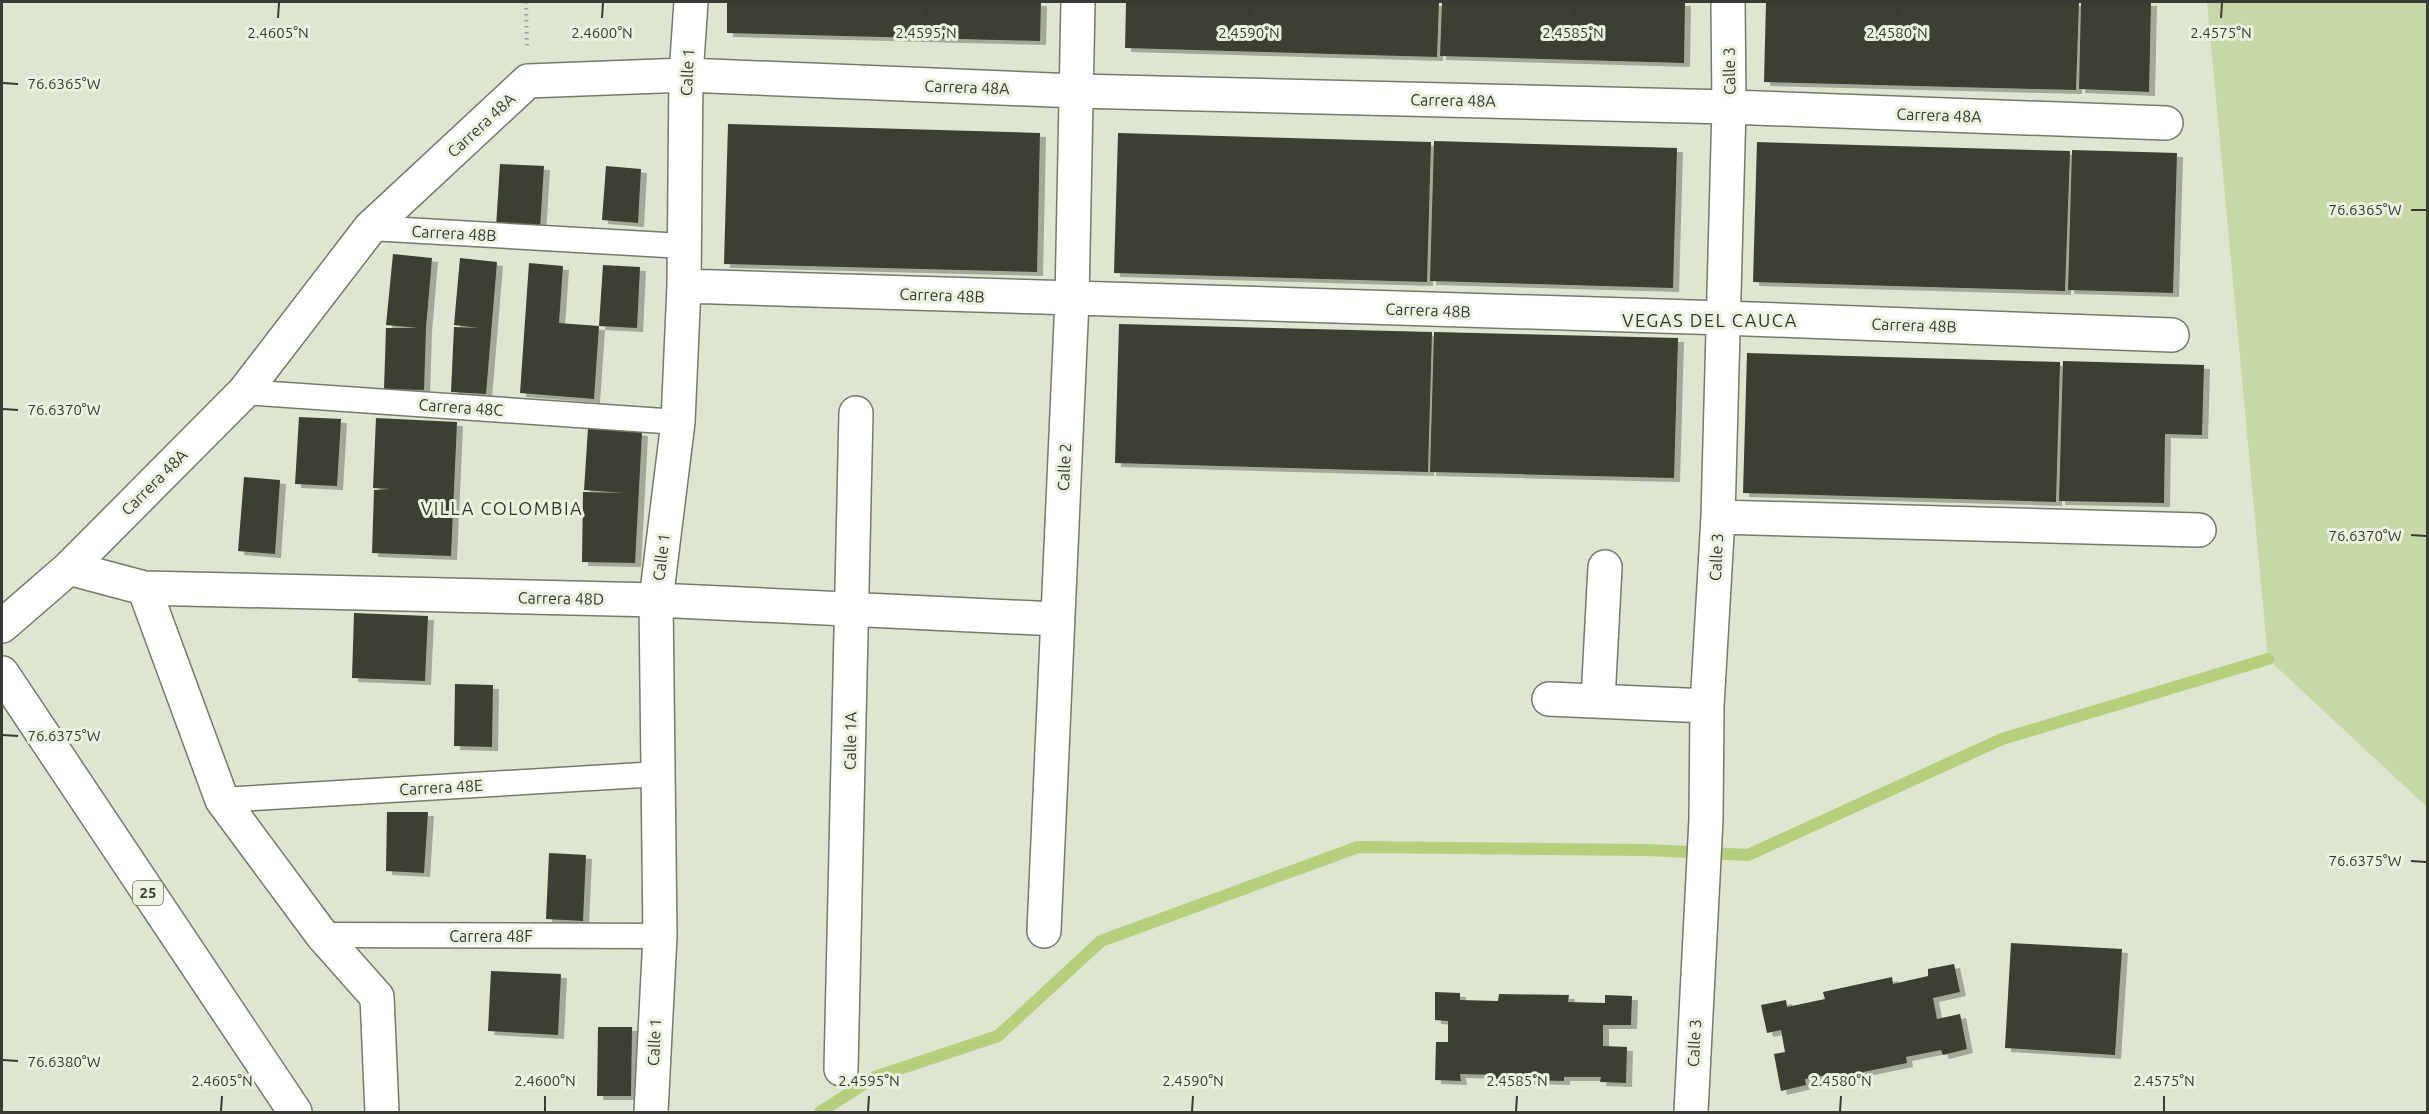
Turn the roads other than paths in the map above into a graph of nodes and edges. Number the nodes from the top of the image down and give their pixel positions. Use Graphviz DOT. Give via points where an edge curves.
graph roads {
  1 [pos="691,2"];
  2 [pos="1078,2"];
  3 [pos="1728,2"];
  4 [pos="686,75"];
  5 [pos="1076,92"];
  6 [pos="1729,107"];
  7 [pos="2166,123"];
  8 [pos="370,228"];
  9 [pos="682,246"];
  10 [pos="684,286"];
  11 [pos="1072,300"];
  12 [pos="1724,318"];
  13 [pos="2172,335"];
  14 [pos="244,392"];
  15 [pos="856,413"];
  16 [pos="678,422"];
  17 [pos="1718,517"];
  18 [pos="2199,530"];
  19 [pos="1605,567"];
  20 [pos="69,568"];
  21 [pos="144,588"];
  22 [pos="656,600"];
  23 [pos="853,610"];
  24 [pos="1056,619"];
  25 [pos="2,626"];
  26 [pos="2,673"];
  27 [pos="1549,699"];
  28 [pos="1598,700"];
  29 [pos="1707,706"];
  30 [pos="659,774"];
  31 [pos="222,800"];
  32 [pos="1044,931"];
  33 [pos="322,935"];
  34 [pos="660,936"];
  35 [pos="842,1069"];
  36 [pos="295,1113"];
  37 [pos="382,1113"];
  38 [pos="651,1113"];
  39 [pos="1691,1113"];
  1 -- 4 [label="main road, Calle 1"];
  2 -- 5 [label="main road, Calle 2"];
  3 -- 6 [label="main road, Calle 3"];
  4 -- 5 [label="main road, Carrera 48A"];
  4 -- 8 [label="main road, Carrera 48A" via="528,81"];
  4 -- 9 [label="main road, Calle 1"];
  5 -- 6 [label="main road, Carrera 48A"];
  5 -- 11 [label="main road, Calle 2"];
  6 -- 7 [label="main road, Carrera 48A"];
  6 -- 12 [label="main road, Calle 3"];
  8 -- 9 [label="street, Carrera 48B"];
  8 -- 14 [label="main road, Carrera 48A"];
  9 -- 10 [label="main road, Calle 1"];
  10 -- 11 [label="main road, Carrera 48B"];
  10 -- 16 [label="main road, Calle 1"];
  11 -- 12 [label="main road, Carrera 48B"];
  11 -- 24 [label="main road, Calle 2"];
  12 -- 13 [label="main road, Carrera 48B"];
  12 -- 17 [label="main road, Calle 3"];
  14 -- 16 [label="street, Carrera 48C"];
  14 -- 20 [label="main road, Carrera 48A"];
  15 -- 23 [label="main road, Calle 1A"];
  16 -- 22 [label="main road, Calle 1"];
  17 -- 18 [label="main road"];
  17 -- 29 [label="main road, Calle 3"];
  19 -- 28 [label="main road"];
  20 -- 21 [label="main road, Carrera 48D"];
  20 -- 25 [label="main road, Carrera 48A"];
  21 -- 22 [label="main road, Carrera 48D"];
  21 -- 31 [label="main road"];
  22 -- 23 [label="main road, Carrera 48D"];
  22 -- 30 [label="main road, Calle 1"];
  23 -- 24 [label="main road, Carrera 48D"];
  23 -- 35 [label="main road, Calle 1A"];
  24 -- 32 [label="main road, Calle 2"];
  26 -- 36 [label="main road, 25"];
  27 -- 28 [label="main road"];
  28 -- 29 [label="main road"];
  29 -- 39 [label="main road, Calle 3" via="1706,819"];
  30 -- 31 [label="street, Carrera 48E"];
  30 -- 34 [label="main road, Calle 1"];
  31 -- 33 [label="main road"];
  33 -- 34 [label="street, Carrera 48F"];
  33 -- 37 [label="main road" via="377,997"];
  34 -- 38 [label="main road, Calle 1"];
}
